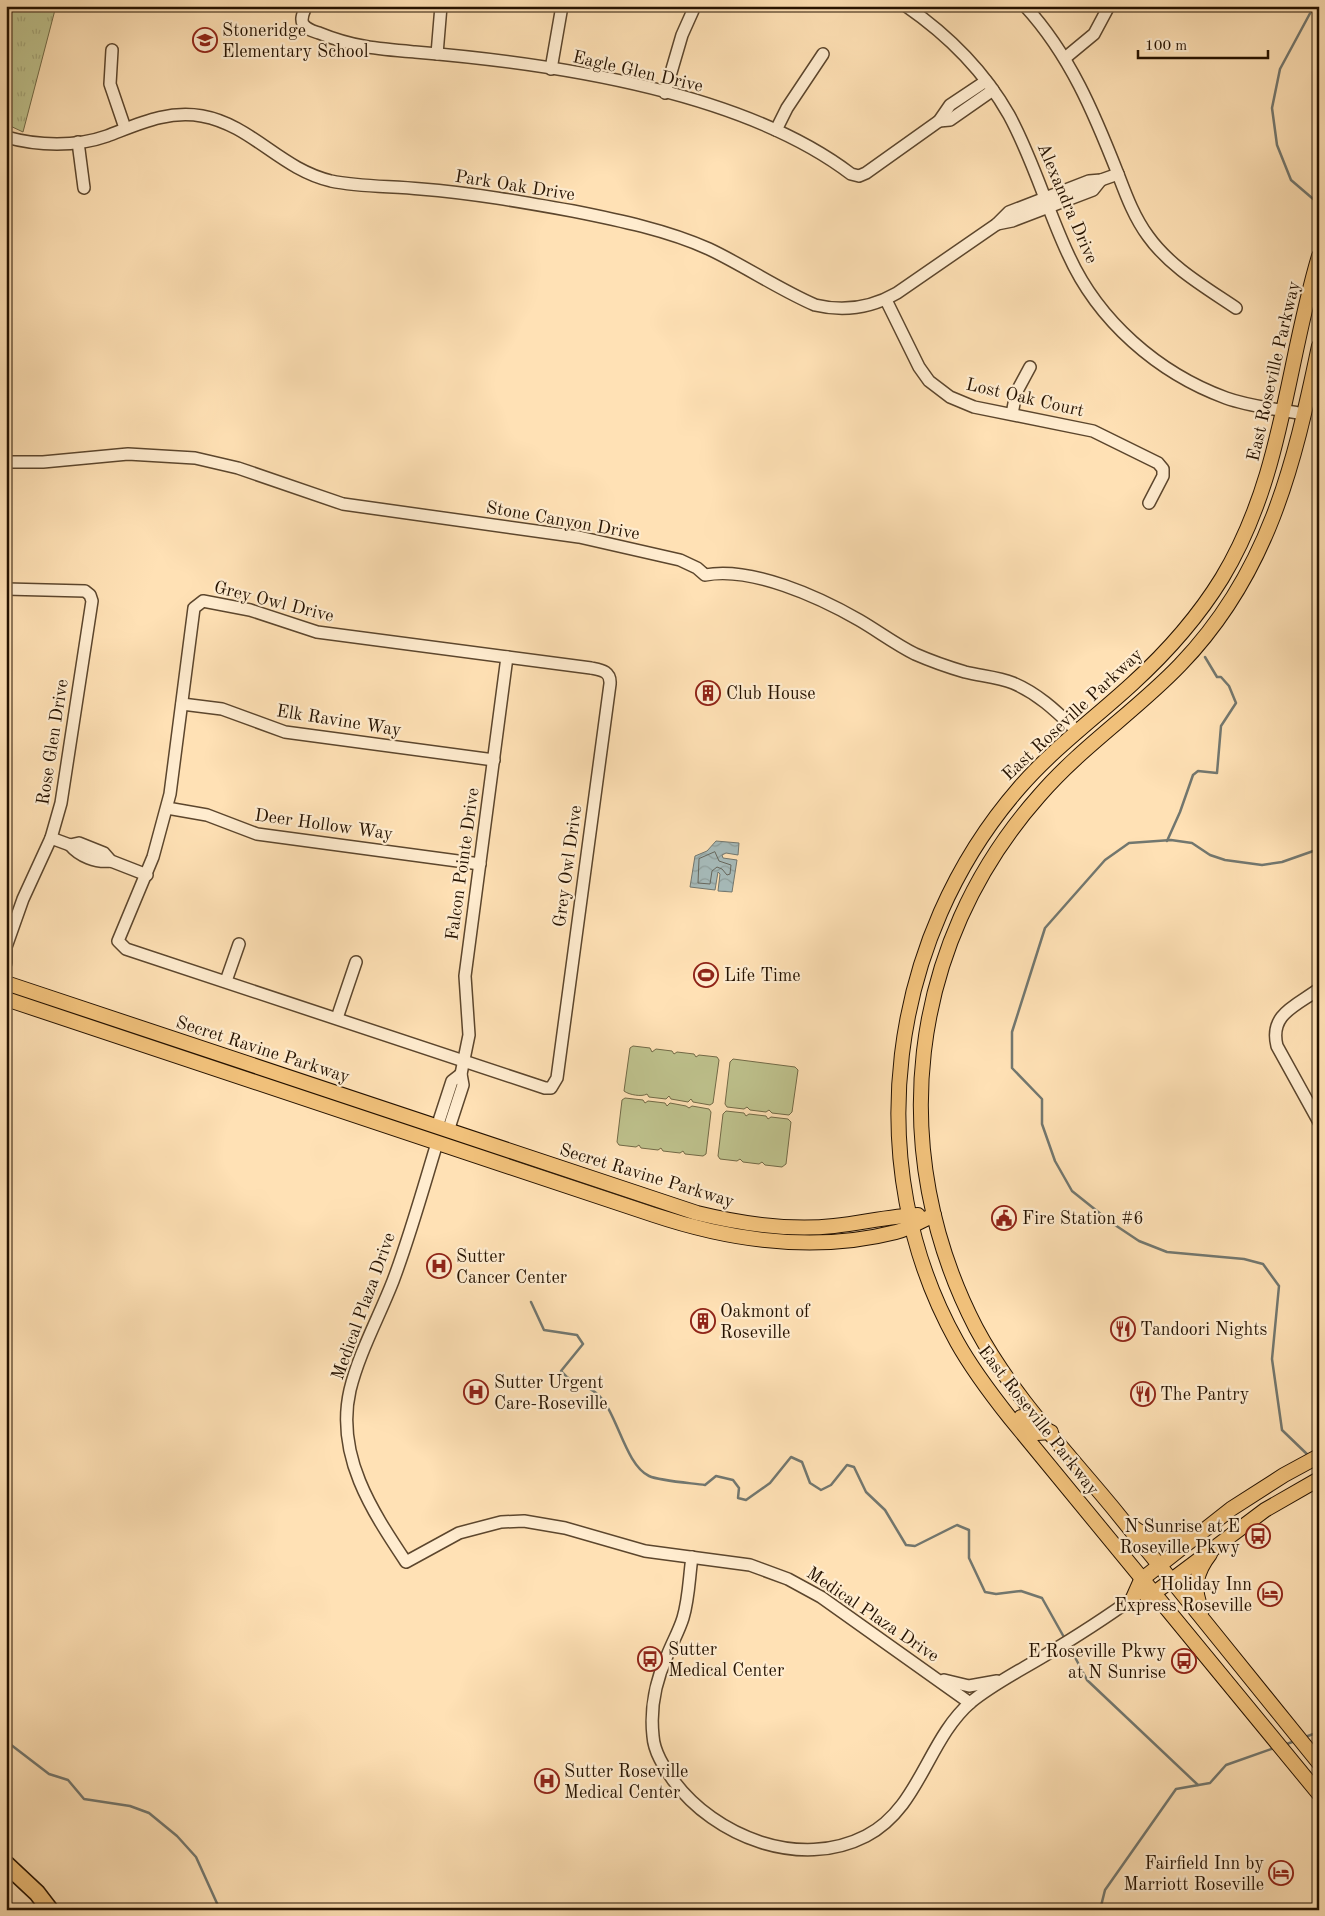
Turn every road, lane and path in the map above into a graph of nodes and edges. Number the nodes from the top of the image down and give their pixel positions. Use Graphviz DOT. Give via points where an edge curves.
graph roads {
  1 [pos="306,6"];
  2 [pos="441,6"];
  3 [pos="562,6"];
  4 [pos="695,6"];
  5 [pos="906,6"];
  6 [pos="1025,6"];
  7 [pos="1109,6"];
  8 [pos="112,50"];
  9 [pos="437,54"];
  10 [pos="823,54"];
  11 [pos="1065,58"];
  12 [pos="551,69"];
  13 [pos="990,85"];
  14 [pos="665,93"];
  15 [pos="961,98"];
  16 [pos="968,108"];
  17 [pos="940,121"];
  18 [pos="125,128"];
  19 [pos="776,130"];
  20 [pos="6,137"];
  21 [pos="78,142"];
  22 [pos="1118,174"];
  23 [pos="84,188"];
  24 [pos="1046,202"];
  25 [pos="1319,256"];
  26 [pos="886,300"];
  27 [pos="1236,308"];
  28 [pos="1319,346"];
  29 [pos="1030,366"];
  30 [pos="1284,410"];
  31 [pos="1012,414"];
  32 [pos="1304,414"];
  33 [pos="6,462"];
  34 [pos="1149,503"];
  35 [pos="6,590"];
  36 [pos="507,657"];
  37 [pos="182,704"];
  38 [pos="1077,731"];
  39 [pos="494,760"];
  40 [pos="1063,771"];
  41 [pos="167,808"];
  42 [pos="51,838"];
  43 [pos="480,864"];
  44 [pos="147,875"];
  45 [pos="6,908"];
  46 [pos="18,912"];
  47 [pos="239,944"];
  48 [pos="6,948"];
  49 [pos="356,962"];
  50 [pos="6,963"];
  51 [pos="226,981"];
  52 [pos="6,983"];
  53 [pos="1319,990"];
  54 [pos="6,999"];
  55 [pos="337,1018"];
  56 [pos="465,1061"];
  57 [pos="1319,1122"];
  58 [pos="443,1129"];
  59 [pos="437,1143"];
  60 [pos="934,1215"];
  61 [pos="911,1220"];
  62 [pos="969,1362"];
  63 [pos="1051,1432"];
  64 [pos="1319,1456"];
  65 [pos="1319,1479"];
  66 [pos="1119,1515"];
  67 [pos="1217,1520"];
  68 [pos="1225,1538"];
  69 [pos="692,1557"];
  70 [pos="1160,1566"];
  71 [pos="1171,1579"];
  72 [pos="1141,1580"];
  73 [pos="1153,1594"];
  74 [pos="1133,1598"];
  75 [pos="1213,1631"];
  76 [pos="936,1678"];
  77 [pos="1005,1679"];
  78 [pos="970,1703"];
  79 [pos="1319,1763"];
  80 [pos="1319,1794"];
  81 [pos="6,1864"];
  82 [pos="50,1910"];
  1 -- 9 [label="street, Eagle Glen Drive" via="302,23 308,29 356,46"];
  2 -- 9 [label="street"];
  3 -- 12 [label="street"];
  4 -- 14 [label="street" via="682,35"];
  5 -- 13 [label="street, Alexandra Drive" via="950,40"];
  6 -- 11 [label="street"];
  7 -- 11 [label="street" via="1094,34"];
  8 -- 18 [label="street" via="110,84"];
  9 -- 12 [label="street, Eagle Glen Drive"];
  10 -- 19 [label="street"];
  11 -- 22 [label="street" via="1091,106"];
  12 -- 14 [label="street, Eagle Glen Drive"];
  13 -- 15 [label="street, Eagle Glen Drive"];
  13 -- 16 [label="street, Eagle Glen Drive"];
  13 -- 24 [label="street, Alexandra Drive" via="1017,131"];
  14 -- 19 [label="street, Eagle Glen Drive" via="724,110"];
  15 -- 16 [label="street"];
  15 -- 17 [label="street, Eagle Glen Drive" via="944,111"];
  16 -- 17 [label="street, Eagle Glen Drive" via="950,120"];
  17 -- 19 [label="street, Eagle Glen Drive" via="859,176"];
  18 -- 21 [label="street, Park Oak Drive"];
  18 -- 26 [label="street, Park Oak Drive" via="168,115 208,117 242,131 300,170 332,181 471,194 575,212 688,241 815,305 845,309"];
  20 -- 21 [label="street, Park Oak Drive" via="31,142"];
  21 -- 23 [label="street"];
  22 -- 24 [label="street, Park Oak Drive" via="1089,181 1075,191"];
  22 -- 27 [label="street" via="1136,217 1157,248 1176,267"];
  24 -- 26 [label="street, Park Oak Drive" via="1023,212 1008,212 997,224"];
  24 -- 30 [label="street, Alexandra Drive" via="1068,256 1087,287 1108,317 1135,344 1170,370 1213,393"];
  25 -- 30 [label="main road, East Roseville Parkway"];
  26 -- 31 [label="street, Lost Oak Court" via="919,367 940,390 974,407"];
  28 -- 32 [label="main road, East Roseville Parkway"];
  29 -- 31 [label="street" via="1018,388"];
  30 -- 32 [label="street, Alexandra Drive"];
  30 -- 38 [label="main road, East Roseville Parkway" via="1274,456 1257,506 1213,592 1148,670"];
  31 -- 34 [label="street, Lost Oak Court" via="1093,431 1158,463 1163,469 1163,476"];
  32 -- 40 [label="main road, East Roseville Parkway" via="1276,514 1230,602 1192,652 1163,682"];
  33 -- 38 [label="street, Stone Canyon Drive" via="128,454 195,458 238,468 342,504 579,537 680,560 705,575 724,572 747,576 827,604 928,659 1027,689 1049,704"];
  35 -- 42 [label="street, Rose Glen Drive" via="85,591 92,601 69,764"];
  36 -- 37 [label="street, Grey Owl Drive" via="316,632 250,610 203,601 194,608"];
  36 -- 39 [label="street, Falcon Pointe Drive"];
  36 -- 56 [label="street, Grey Owl Drive" via="604,671 610,679 555,1084 545,1088"];
  37 -- 39 [label="street, Elk Ravine Way" via="222,709 284,732"];
  37 -- 41 [label="street, Grey Owl Drive"];
  38 -- 40 [label="main road" via="1077,743"];
  38 -- 61 [label="main road, East Roseville Parkway" via="1020,786 988,828 948,894 924,952 907,1019 898,1089 898,1147"];
  39 -- 43 [label="street, Falcon Pointe Drive"];
  40 -- 60 [label="main road, East Roseville Parkway" via="1021,817 996,851 963,909 938,977 926,1034 921,1091 924,1155"];
  41 -- 43 [label="street, Deer Hollow Way" via="201,814 257,834"];
  41 -- 44 [label="street, Grey Owl Drive"];
  42 -- 44 [label="street" via="70,845 76,852 88,852 101,862 110,861"];
  42 -- 46 [label="street, Rose Glen Drive"];
  43 -- 56 [label="street, Falcon Pointe Drive" via="465,976 464,995 469,1024"];
  44 -- 51 [label="street, Grey Owl Drive" via="118,942 126,949"];
  45 -- 46 [label="street"];
  46 -- 48 [label="street, Rose Glen Drive"];
  47 -- 51 [label="street"];
  48 -- 50 [label="street, Rose Glen Drive"];
  49 -- 55 [label="street"];
  51 -- 55 [label="street, Grey Owl Drive"];
  52 -- 58 [label="main road, Secret Ravine Parkway"];
  53 -- 57 [label="street" via="1280,1018 1275,1036 1277,1046"];
  54 -- 59 [label="main road, Secret Ravine Parkway"];
  55 -- 56 [label="street, Grey Owl Drive"];
  56 -- 58 [label="street, Falcon Pointe Drive" via="460,1074 452,1082 451,1103"];
  58 -- 59 [label="main road"];
  58 -- 61 [label="main road, Secret Ravine Parkway" via="677,1208 746,1224 805,1228"];
  59 -- 61 [label="main road, Secret Ravine Parkway" via="677,1223 728,1236 806,1243 897,1232"];
  59 -- 69 [label="street, Medical Plaza Drive" via="396,1271 357,1369 348,1401 352,1460 377,1519 406,1562 460,1533 501,1522 524,1521 564,1528 645,1551"];
  60 -- 61 [label="main road, Secret Ravine Parkway"];
  60 -- 63 [label="main road, East Roseville Parkway" via="952,1272 978,1331 1000,1366"];
  61 -- 62 [label="main road, East Roseville Parkway" via="936,1299"];
  62 -- 63 [label="main road" via="1031,1428 1041,1435"];
  62 -- 72 [label="main road, East Roseville Parkway" via="1004,1412"];
  63 -- 66 [label="main road, East Roseville Parkway"];
  64 -- 67 [label="main road" via="1284,1475"];
  65 -- 68 [label="main road"];
  66 -- 67 [label="main road" via="1148,1537 1165,1541 1184,1537"];
  66 -- 70 [label="main road, East Roseville Parkway"];
  67 -- 70 [label="main road"];
  68 -- 71 [label="main road"];
  68 -- 75 [label="main road" via="1206,1559 1196,1583 1198,1601"];
  69 -- 76 [label="street, Medical Plaza Drive" via="741,1563 788,1578 834,1605"];
  69 -- 78 [label="street" via="683,1618 657,1684 653,1737 661,1761 681,1791 703,1812 734,1831 773,1845 801,1849 839,1846 866,1836 888,1821 905,1801 938,1743"];
  70 -- 71 [label="main road, East Roseville Parkway"];
  70 -- 72 [label="main road"];
  71 -- 73 [label="main road"];
  71 -- 75 [label="main road, East Roseville Parkway"];
  72 -- 73 [label="main road, East Roseville Parkway"];
  72 -- 74 [label="main road"];
  73 -- 74 [label="main road"];
  73 -- 80 [label="main road, East Roseville Parkway"];
  74 -- 77 [label="street" via="1084,1632"];
  75 -- 79 [label="main road, East Roseville Parkway"];
  76 -- 77 [label="street" via="969,1686"];
  76 -- 78 [label="street, Medical Plaza Drive"];
  77 -- 78 [label="street"];
  81 -- 82 [label="highway"];
}
